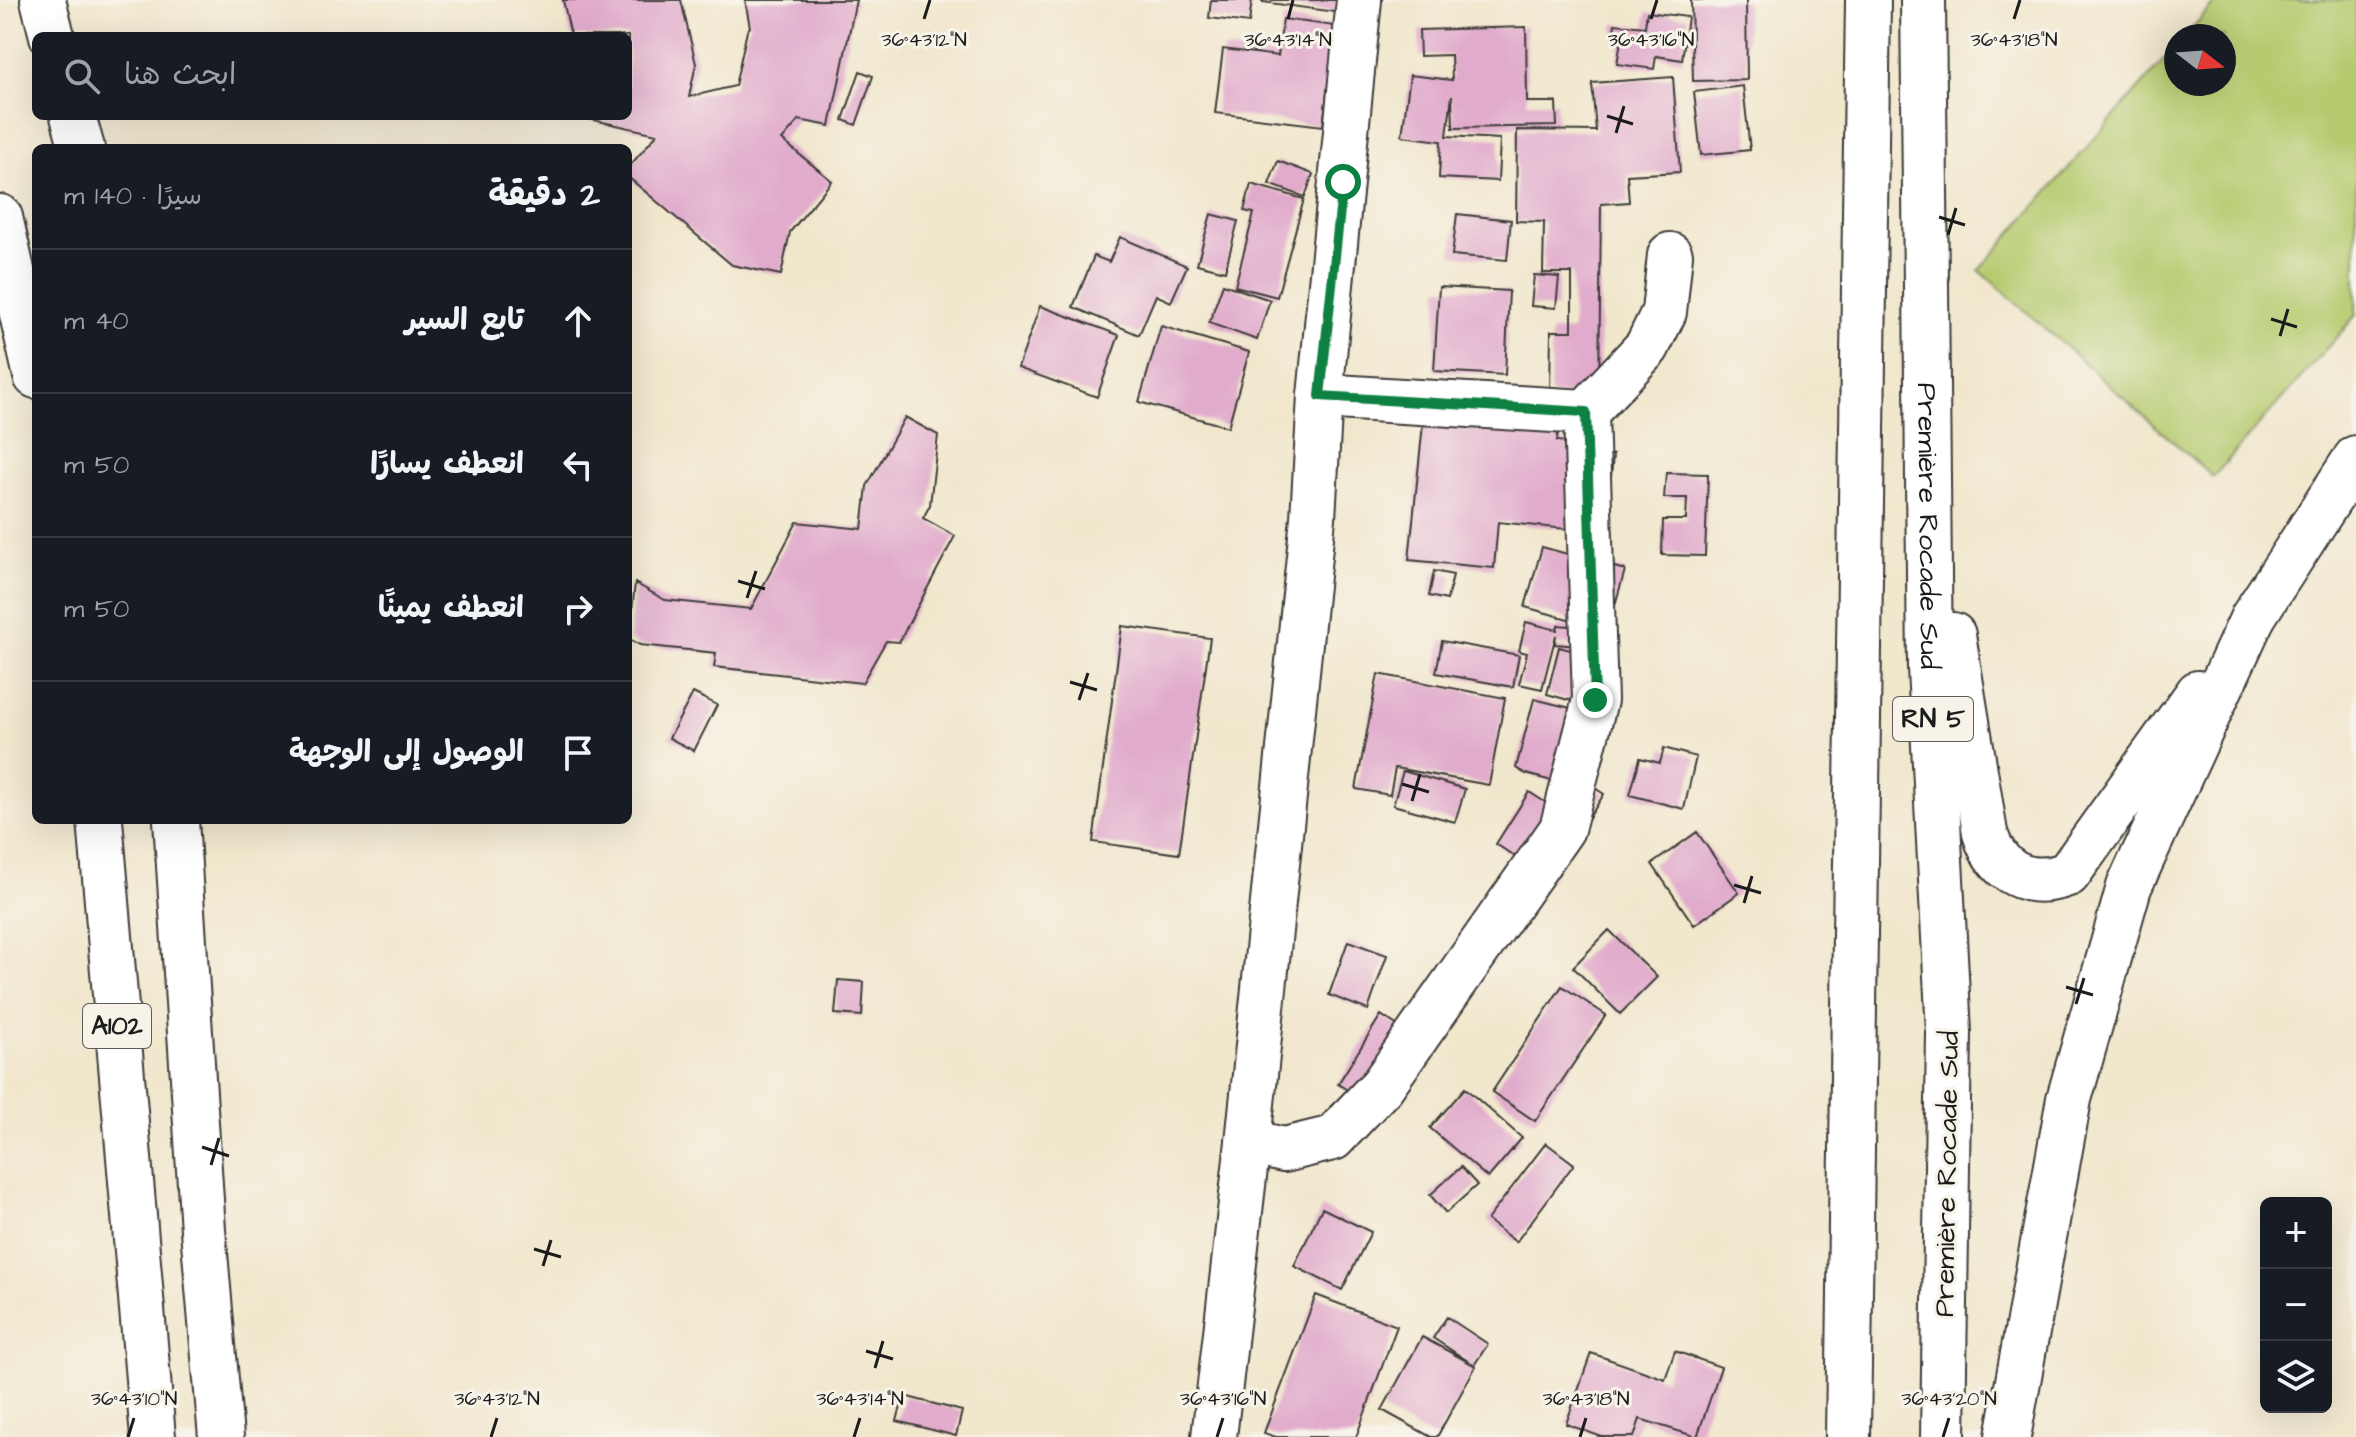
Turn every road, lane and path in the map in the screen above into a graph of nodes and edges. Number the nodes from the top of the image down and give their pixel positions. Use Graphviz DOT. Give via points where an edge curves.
graph roads {
  1 [pos="43,0"];
  2 [pos="1359,0"];
  3 [pos="1868,0"];
  4 [pos="1923,0"];
  5 [pos="51,32"];
  6 [pos="74,120"];
  7 [pos="81,144"];
  8 [pos="0,217"];
  9 [pos="1670,255"];
  10 [pos="32,358"];
  11 [pos="1320,396"];
  12 [pos="1586,412"];
  13 [pos="2356,458"];
  14 [pos="1929,489"];
  15 [pos="2253,617"];
  16 [pos="100,824"];
  17 [pos="176,824"];
  18 [pos="1248,1142"];
  19 [pos="153,1437"];
  20 [pos="221,1437"];
  21 [pos="1214,1437"];
  22 [pos="1848,1437"];
  23 [pos="1943,1437"];
  24 [pos="2008,1437"];
  1 -- 5 [label="main road"];
  2 -- 11 [label="main road"];
  3 -- 22 [label="main road, RN 5"];
  4 -- 14 [label="main road, Première Rocade Sud / RN 5"];
  6 -- 7 [label="main road"];
  8 -- 10 [label="main road"];
  9 -- 12 [label="main road" via="1664,312 1647,347"];
  11 -- 12 [label="main road"];
  11 -- 18 [label="main road" via="1313,518"];
  12 -- 18 [label="main road" via="1595,700 1562,829 1382,1086 1333,1138 1284,1150"];
  13 -- 15 [label="main road"];
  14 -- 15 [label="main road" via="1985,833 2004,867 2028,879 2068,874"];
  14 -- 23 [label="main road, Première Rocade Sud / RN 5" via="1930,668 1949,1033"];
  15 -- 24 [label="main road" via="2129,887 2069,1099"];
  16 -- 19 [label="main road, A102"];
  17 -- 20 [label="main road, A102"];
  18 -- 21 [label="main road"];
}
